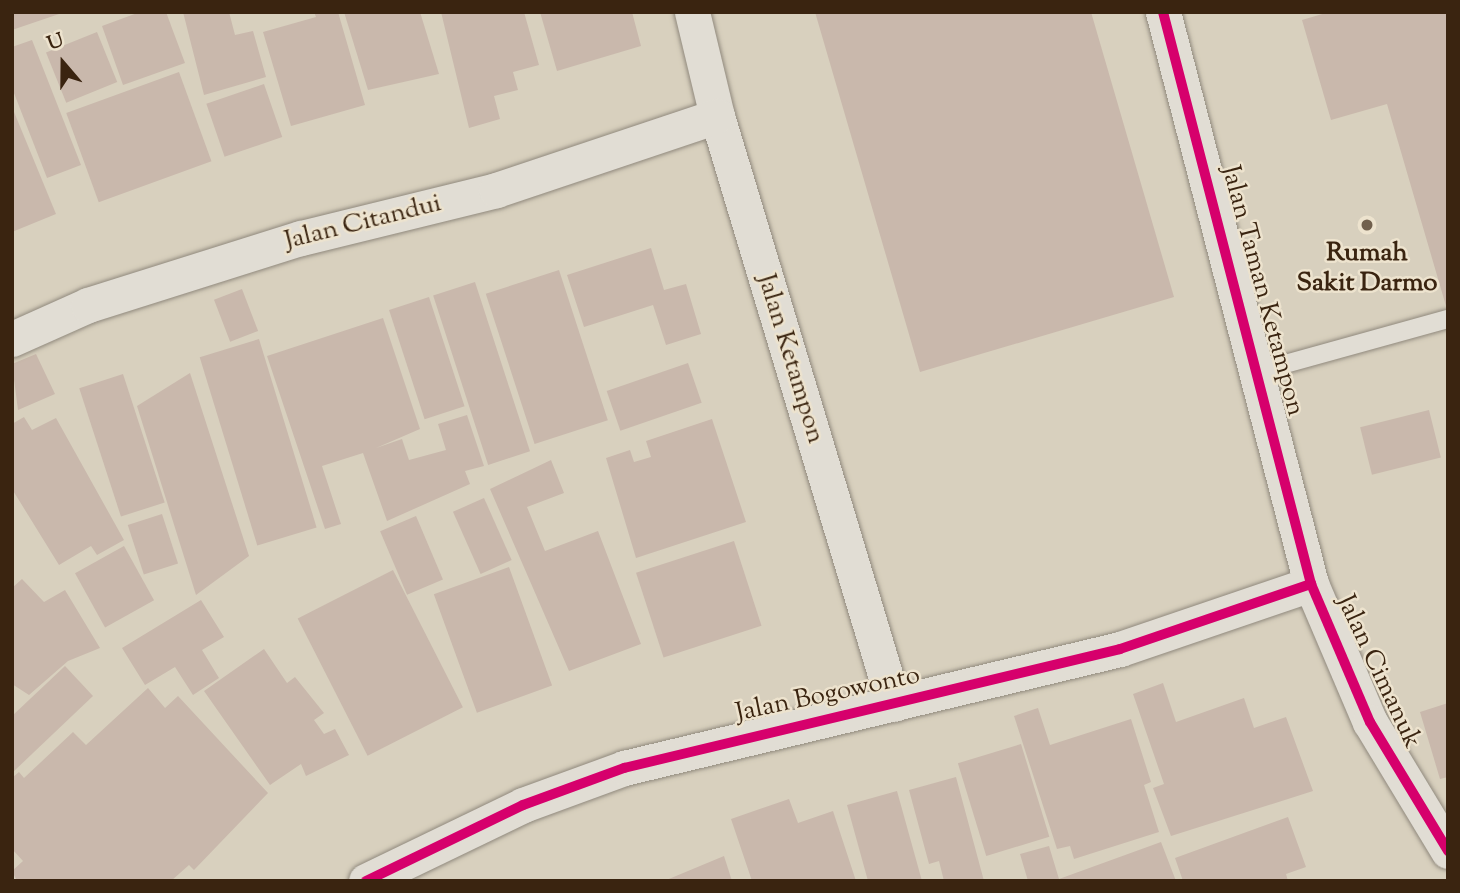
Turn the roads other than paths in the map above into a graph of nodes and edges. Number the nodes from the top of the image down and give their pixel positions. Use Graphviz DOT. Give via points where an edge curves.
graph roads {
  1 [pos="692,12"];
  2 [pos="1163,12"];
  3 [pos="717,116"];
  4 [pos="1448,319"];
  5 [pos="12,339"];
  6 [pos="1260,371"];
  7 [pos="1311,584"];
  8 [pos="894,704"];
  9 [pos="1448,851"];
  10 [pos="366,881"];
  1 -- 3 [label="street, Jalan Ketampon"];
  2 -- 6 [label="street, Jalan Taman Ketampon"];
  3 -- 5 [label="street, Jalan Citandui" via="496,190 301,238 141,288"];
  3 -- 8 [label="street, Jalan Ketampon"];
  4 -- 6 [label="lane"];
  6 -- 7 [label="street, Jalan Taman Ketampon"];
  7 -- 8 [label="street, Jalan Bogowonto" via="1120,649"];
  7 -- 9 [label="street, Jalan Cimanuk" via="1370,722"];
  8 -- 10 [label="street, Jalan Bogowonto" via="624,768 523,805"];
}
